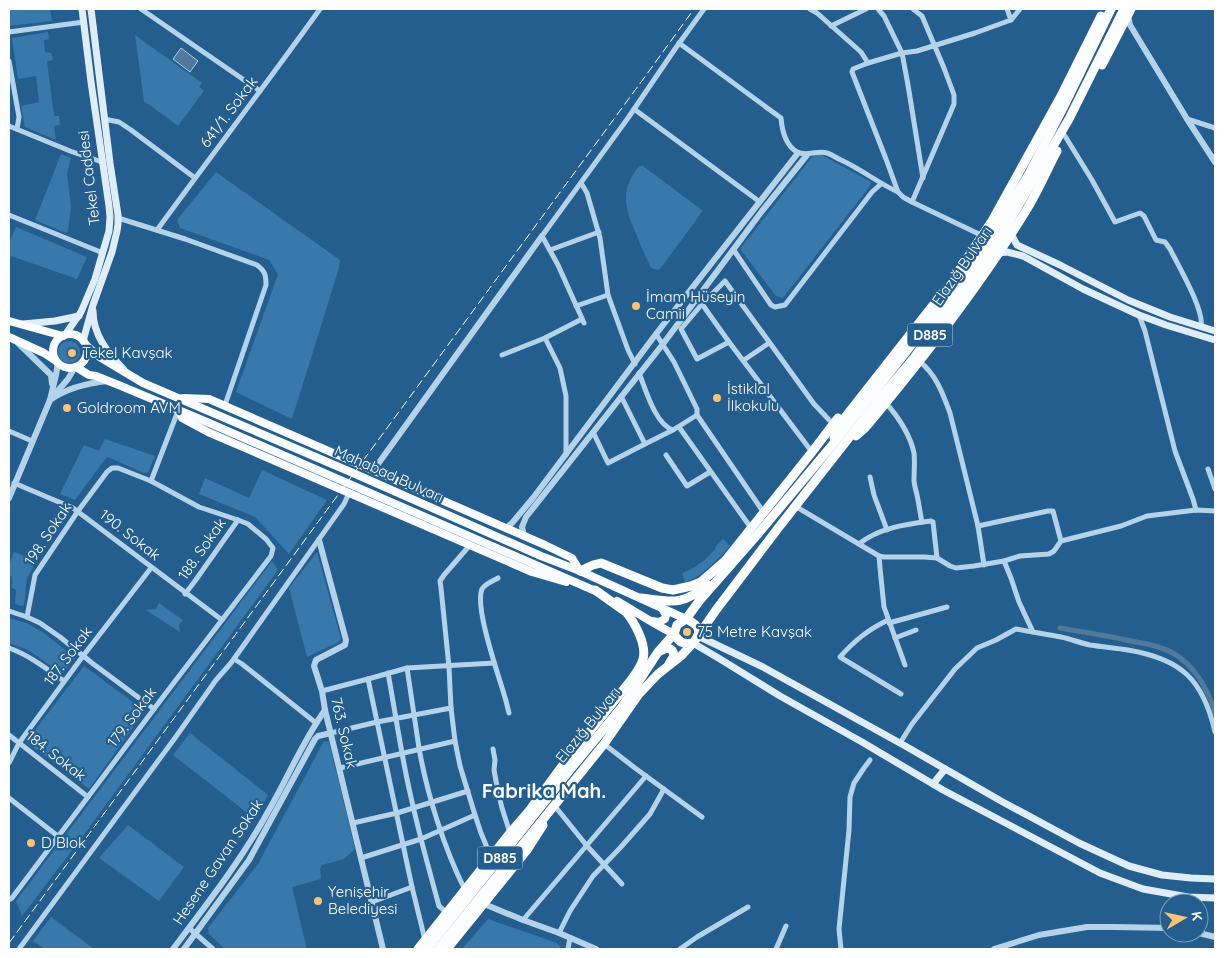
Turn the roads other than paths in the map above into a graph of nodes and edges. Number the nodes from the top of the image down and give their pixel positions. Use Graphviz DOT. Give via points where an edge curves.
graph roads {
  1 [pos="82,9"];
  2 [pos="91,9"];
  3 [pos="141,9"];
  4 [pos="320,9"];
  5 [pos="704,9"];
  6 [pos="810,9"];
  7 [pos="819,9"];
  8 [pos="866,9"];
  9 [pos="878,9"];
  10 [pos="913,9"];
  11 [pos="1007,9"];
  12 [pos="1020,9"];
  13 [pos="1105,9"];
  14 [pos="1111,9"];
  15 [pos="1128,11"];
  16 [pos="822,17"];
  17 [pos="1011,20"];
  18 [pos="84,22"];
  19 [pos="831,26"];
  20 [pos="1126,26"];
  21 [pos="9,32"];
  22 [pos="679,43"];
  23 [pos="934,46"];
  24 [pos="902,52"];
  25 [pos="9,61"];
  26 [pos="868,63"];
  27 [pos="260,91"];
  28 [pos="634,109"];
  29 [pos="104,119"];
  30 [pos="1187,119"];
  31 [pos="9,126"];
  32 [pos="1215,128"];
  33 [pos="17,129"];
  34 [pos="1065,136"];
  35 [pos="798,153"];
  36 [pos="807,155"];
  37 [pos="102,162"];
  38 [pos="1215,162"];
  39 [pos="195,178"];
  40 [pos="923,179"];
  41 [pos="581,183"];
  42 [pos="881,184"];
  43 [pos="898,192"];
  44 [pos="760,202"];
  45 [pos="912,202"];
  46 [pos="9,215"];
  47 [pos="118,218"];
  48 [pos="157,230"];
  49 [pos="598,232"];
  50 [pos="1011,234"];
  51 [pos="542,236"];
  52 [pos="983,236"];
  53 [pos="733,249"];
  54 [pos="550,250"];
  55 [pos="103,253"];
  56 [pos="998,253"];
  57 [pos="608,295"];
  58 [pos="702,304"];
  59 [pos="93,305"];
  60 [pos="576,306"];
  61 [pos="1139,315"];
  62 [pos="79,316"];
  63 [pos="9,322"];
  64 [pos="20,324"];
  65 [pos="1201,327"];
  66 [pos="1215,331"];
  67 [pos="656,334"];
  68 [pos="64,336"];
  69 [pos="544,338"];
  70 [pos="12,339"];
  71 [pos="1215,340"];
  72 [pos="729,342"];
  73 [pos="85,343"];
  74 [pos="769,343"];
  75 [pos="662,344"];
  76 [pos="502,355"];
  77 [pos="744,360"];
  78 [pos="919,361"];
  79 [pos="57,362"];
  80 [pos="635,364"];
  81 [pos="75,367"];
  82 [pos="639,373"];
  83 [pos="130,376"];
  84 [pos="109,381"];
  85 [pos="621,396"];
  86 [pos="178,398"];
  87 [pos="50,400"];
  88 [pos="857,403"];
  89 [pos="886,403"];
  90 [pos="224,406"];
  91 [pos="178,411"];
  92 [pos="697,415"];
  93 [pos="834,424"];
  94 [pos="679,426"];
  95 [pos="673,430"];
  96 [pos="9,431"];
  97 [pos="593,432"];
  98 [pos="32,441"];
  99 [pos="645,444"];
  100 [pos="829,448"];
  101 [pos="839,451"];
  102 [pos="812,452"];
  103 [pos="566,455"];
  104 [pos="666,456"];
  105 [pos="1208,469"];
  106 [pos="373,471"];
  107 [pos="710,472"];
  108 [pos="870,477"];
  109 [pos="151,481"];
  110 [pos="14,483"];
  111 [pos="1215,489"];
  112 [pos="349,494"];
  113 [pos="9,498"];
  114 [pos="795,506"];
  115 [pos="1196,510"];
  116 [pos="78,511"];
  117 [pos="1215,511"];
  118 [pos="764,513"];
  119 [pos="238,520"];
  120 [pos="922,522"];
  121 [pos="978,526"];
  122 [pos="506,528"];
  123 [pos="751,528"];
  124 [pos="887,530"];
  125 [pos="524,536"];
  126 [pos="319,540"];
  127 [pos="1060,541"];
  128 [pos="859,544"];
  129 [pos="470,545"];
  130 [pos="879,556"];
  131 [pos="937,558"];
  132 [pos="1004,561"];
  133 [pos="984,565"];
  134 [pos="151,568"];
  135 [pos="726,571"];
  136 [pos="580,572"];
  137 [pos="498,578"];
  138 [pos="595,590"];
  139 [pos="186,594"];
  140 [pos="641,598"];
  141 [pos="661,607"];
  142 [pos="947,607"];
  143 [pos="9,611"];
  144 [pos="27,616"];
  145 [pos="686,619"];
  146 [pos="222,620"];
  147 [pos="650,621"];
  148 [pos="889,622"];
  149 [pos="916,630"];
  150 [pos="1033,632"];
  151 [pos="674,634"];
  152 [pos="895,638"];
  153 [pos="696,640"];
  154 [pos="9,648"];
  155 [pos="658,652"];
  156 [pos="83,656"];
  157 [pos="234,659"];
  158 [pos="494,663"];
  159 [pos="669,664"];
  160 [pos="905,665"];
  161 [pos="449,666"];
  162 [pos="407,668"];
  163 [pos="388,673"];
  164 [pos="368,680"];
  165 [pos="64,681"];
  166 [pos="322,691"];
  167 [pos="901,694"];
  168 [pos="451,708"];
  169 [pos="154,709"];
  170 [pos="325,710"];
  171 [pos="509,713"];
  172 [pos="414,716"];
  173 [pos="397,719"];
  174 [pos="377,722"];
  175 [pos="316,723"];
  176 [pos="1215,732"];
  177 [pos="331,733"];
  178 [pos="9,735"];
  179 [pos="455,741"];
  180 [pos="19,743"];
  181 [pos="900,743"];
  182 [pos="604,744"];
  183 [pos="419,749"];
  184 [pos="493,749"];
  185 [pos="402,753"];
  186 [pos="385,758"];
  187 [pos="870,760"];
  188 [pos="9,763"];
  189 [pos="573,766"];
  190 [pos="340,768"];
  191 [pos="945,768"];
  192 [pos="646,776"];
  193 [pos="933,784"];
  194 [pos="664,789"];
  195 [pos="468,791"];
  196 [pos="88,797"];
  197 [pos="9,798"];
  198 [pos="432,802"];
  199 [pos="554,805"];
  200 [pos="414,807"];
  201 [pos="532,807"];
  202 [pos="397,813"];
  203 [pos="475,816"];
  204 [pos="702,818"];
  205 [pos="353,823"];
  206 [pos="441,830"];
  207 [pos="510,833"];
  208 [pos="59,836"];
  209 [pos="421,839"];
  210 [pos="404,845"];
  211 [pos="587,846"];
  212 [pos="491,857"];
  213 [pos="361,858"];
  214 [pos="604,864"];
  215 [pos="1215,879"];
  216 [pos="622,884"];
  217 [pos="412,887"];
  218 [pos="465,890"];
  219 [pos="1215,898"];
  220 [pos="9,900"];
  221 [pos="372,902"];
  222 [pos="484,904"];
  223 [pos="748,907"];
  224 [pos="446,913"];
  225 [pos="523,920"];
  226 [pos="786,926"];
  227 [pos="189,928"];
  228 [pos="1159,928"];
  229 [pos="559,933"];
  230 [pos="196,934"];
  231 [pos="570,938"];
  232 [pos="426,945"];
  233 [pos="450,948"];
  234 [pos="19,949"];
  235 [pos="173,949"];
  236 [pos="184,949"];
  237 [pos="213,949"];
  238 [pos="383,949"];
  239 [pos="418,949"];
  240 [pos="438,949"];
  241 [pos="568,949"];
  242 [pos="596,949"];
  243 [pos="680,949"];
  244 [pos="776,949"];
  245 [pos="841,949"];
  246 [pos="994,949"];
  1 -- 18 [label="main road, Tekel Caddesi"];
  2 -- 29 [label="main road"];
  3 -- 27 [label="street"];
  4 -- 27 [label="street, 641/1. Sokak"];
  5 -- 22 [label="street"];
  6 -- 16 [label="street"];
  7 -- 16 [label="street"];
  8 -- 19 [label="street"];
  9 -- 24 [label="street"];
  10 -- 23 [label="street" via="922,16"];
  11 -- 17 [label="street"];
  12 -- 17 [label="street"];
  13 -- 52 [label="highway"];
  14 -- 100 [label="highway, Elazığ Bulvarı / D885" via="1029,174 987,242 950,295"];
  15 -- 20 [label="highway"];
  15 -- 101 [label="highway, Elazığ Bulvarı / D885" via="1000,237 914,358"];
  16 -- 19 [label="street"];
  17 -- 23 [label="street"];
  18 -- 21 [label="street"];
  18 -- 37 [label="main road, Tekel Caddesi"];
  19 -- 26 [label="street" via="861,52"];
  20 -- 30 [label="street"];
  20 -- 34 [label="highway"];
  22 -- 28 [label="street"];
  22 -- 35 [label="street" via="781,118 785,138"];
  23 -- 24 [label="street"];
  23 -- 40 [label="street" via="950,82 954,104"];
  24 -- 26 [label="street"];
  24 -- 40 [label="street"];
  25 -- 33 [label="street" via="19,117"];
  26 -- 43 [label="street" via="853,69 852,74"];
  27 -- 39 [label="street, 641/1. Sokak"];
  28 -- 41 [label="street"];
  28 -- 44 [label="street"];
  29 -- 39 [label="street" via="119,122"];
  29 -- 47 [label="main road"];
  30 -- 32 [label="street"];
  30 -- 38 [label="street"];
  31 -- 33 [label="street"];
  33 -- 37 [label="street"];
  34 -- 50 [label="highway"];
  34 -- 65 [label="street" via="1114,222 1140,213 1156,240 1165,242 1170,249 1197,304"];
  35 -- 36 [label="street"];
  35 -- 44 [label="street"];
  36 -- 42 [label="street" via="826,153"];
  36 -- 53 [label="street"];
  37 -- 55 [label="main road, Tekel Caddesi" via="110,217"];
  39 -- 48 [label="street, 641/1. Sokak"];
  40 -- 45 [label="street"];
  41 -- 49 [label="street" via="588,193"];
  41 -- 51 [label="street"];
  42 -- 43 [label="street"];
  42 -- 53 [label="street" via="785,305 771,305"];
  43 -- 45 [label="street"];
  44 -- 67 [label="street"];
  45 -- 52 [label="street"];
  46 -- 55 [label="street"];
  47 -- 48 [label="street"];
  47 -- 59 [label="main road" via="112,252"];
  48 -- 90 [label="street" via="264,270 266,284"];
  49 -- 54 [label="street"];
  49 -- 57 [label="street"];
  50 -- 56 [label="highway"];
  50 -- 65 [label="main road" via="1018,245 1128,300"];
  51 -- 54 [label="street"];
  51 -- 106 [label="street"];
  52 -- 88 [label="highway"];
  53 -- 75 [label="street"];
  54 -- 60 [label="street"];
  55 -- 62 [label="main road, Tekel Caddesi"];
  56 -- 61 [label="main road" via="1023,256"];
  56 -- 78 [label="highway"];
  57 -- 60 [label="street"];
  57 -- 80 [label="street"];
  58 -- 72 [label="street"];
  58 -- 72 [label="street" via="681,329 697,359"];
  58 -- 74 [label="street" via="724,281"];
  59 -- 73 [label="main road"];
  59 -- 83 [label="main road" via="97,333 113,358"];
  60 -- 69 [label="street" via="583,321"];
  61 -- 71 [label="main road"];
  61 -- 115 [label="street" via="1175,451"];
  62 -- 64 [label="main road"];
  62 -- 68 [label="main road, Tekel Caddesi"];
  63 -- 64 [label="main road"];
  64 -- 68 [label="main road"];
  65 -- 66 [label="main road"];
  67 -- 75 [label="street"];
  67 -- 80 [label="street"];
  68 -- 73 [label="main road" via="72,334"];
  68 -- 79 [label="main road" via="54,346"];
  69 -- 76 [label="street"];
  69 -- 103 [label="street" via="560,368 566,396"];
  70 -- 79 [label="main road"];
  70 -- 87 [label="street" via="51,375"];
  72 -- 77 [label="street"];
  73 -- 81 [label="main road" via="86,356"];
  73 -- 83 [label="main road, Mahabad Bulvarı" via="98,356"];
  74 -- 77 [label="street"];
  74 -- 93 [label="street" via="814,404"];
  75 -- 82 [label="street"];
  75 -- 92 [label="street" via="674,362"];
  77 -- 102 [label="street"];
  78 -- 89 [label="highway"];
  78 -- 121 [label="street" via="935,378 944,395"];
  79 -- 81 [label="main road" via="64,367"];
  79 -- 87 [label="street"];
  80 -- 103 [label="street"];
  81 -- 84 [label="main road, Mahabad Bulvarı"];
  81 -- 87 [label="street"];
  82 -- 85 [label="street"];
  82 -- 95 [label="street" via="656,414 667,428"];
  83 -- 86 [label="main road, Mahabad Bulvarı"];
  84 -- 87 [label="street" via="78,387"];
  84 -- 91 [label="main road, Mahabad Bulvarı"];
  85 -- 97 [label="street"];
  85 -- 99 [label="street"];
  86 -- 90 [label="main road" via="210,399"];
  86 -- 136 [label="main road, Mahabad Bulvarı"];
  87 -- 98 [label="street"];
  88 -- 93 [label="highway" via="842,412"];
  88 -- 100 [label="highway" via="839,425"];
  89 -- 101 [label="highway" via="866,427"];
  89 -- 120 [label="street" via="906,432 914,452 914,482"];
  90 -- 106 [label="main road"];
  91 -- 109 [label="street"];
  91 -- 112 [label="main road" via="182,418 208,432"];
  91 -- 138 [label="main road, Mahabad Bulvarı"];
  92 -- 94 [label="street"];
  92 -- 118 [label="street"];
  93 -- 102 [label="highway"];
  94 -- 95 [label="street"];
  94 -- 107 [label="street"];
  95 -- 99 [label="street"];
  96 -- 98 [label="street"];
  97 -- 99 [label="street" via="608,463"];
  97 -- 125 [label="street" via="526,516 522,527"];
  98 -- 110 [label="street"];
  100 -- 135 [label="highway, Elazığ Bulvarı / D885"];
  101 -- 114 [label="highway, Elazığ Bulvarı / D885"];
  102 -- 118 [label="highway"];
  103 -- 122 [label="street"];
  104 -- 107 [label="street" via="687,486"];
  105 -- 111 [label="street"];
  106 -- 122 [label="main road"];
  107 -- 123 [label="street"];
  108 -- 124 [label="street"];
  109 -- 116 [label="street, 198. Sokak" via="112,468"];
  109 -- 119 [label="street" via="199,508"];
  110 -- 113 [label="street"];
  110 -- 116 [label="street, 190. Sokak"];
  112 -- 126 [label="street"];
  112 -- 129 [label="main road"];
  114 -- 128 [label="street"];
  114 -- 153 [label="highway, Elazığ Bulvarı / D885"];
  115 -- 117 [label="street"];
  115 -- 127 [label="street" via="1146,516 1121,526"];
  116 -- 134 [label="street, 190. Sokak"];
  116 -- 144 [label="street, 198. Sokak" via="36,575"];
  118 -- 123 [label="highway"];
  119 -- 139 [label="street, 188. Sokak"];
  119 -- 146 [label="street, 179. Sokak" via="248,524 273,548 271,556"];
  120 -- 124 [label="street"];
  120 -- 131 [label="street" via="933,522"];
  121 -- 127 [label="street" via="1053,511"];
  121 -- 133 [label="street"];
  122 -- 125 [label="main road"];
  123 -- 136 [label="highway" via="725,561 700,582 682,589 662,588 602,563"];
  124 -- 128 [label="street" via="867,537"];
  125 -- 136 [label="main road" via="572,558"];
  126 -- 157 [label="street"];
  126 -- 166 [label="street, 763. Sokak" via="346,640 345,645 316,660 314,666"];
  127 -- 132 [label="street" via="1048,554"];
  128 -- 130 [label="street"];
  129 -- 138 [label="main road" via="532,572"];
  129 -- 161 [label="street" via="440,581"];
  130 -- 131 [label="street"];
  130 -- 148 [label="street" via="884,607"];
  131 -- 133 [label="street" via="956,568"];
  132 -- 133 [label="street"];
  132 -- 150 [label="street"];
  134 -- 139 [label="street, 190. Sokak"];
  134 -- 156 [label="street, 187. Sokak"];
  135 -- 140 [label="highway" via="686,599 672,602"];
  135 -- 145 [label="highway, Elazığ Bulvarı / D885"];
  136 -- 140 [label="main road, Mahabad Bulvarı"];
  137 -- 158 [label="street" via="484,586 481,603"];
  138 -- 147 [label="main road, Mahabad Bulvarı"];
  138 -- 201 [label="highway" via="629,616 639,634 643,659 631,680"];
  139 -- 146 [label="street, 190. Sokak"];
  140 -- 141 [label="main road, Mahabad Bulvarı"];
  141 -- 145 [label="main road, Mahabad Bulvarı"];
  141 -- 147 [label="main road" via="665,619"];
  142 -- 148 [label="street"];
  143 -- 144 [label="street"];
  144 -- 156 [label="street"];
  145 -- 151 [label="highway" via="677,625"];
  145 -- 153 [label="highway" via="698,628"];
  146 -- 169 [label="street, 179. Sokak"];
  147 -- 151 [label="main road, Mahabad Bulvarı"];
  148 -- 152 [label="street"];
  148 -- 167 [label="street" via="862,635 840,657"];
  149 -- 152 [label="street"];
  150 -- 176 [label="street" via="1148,654 1173,665 1194,680 1206,700"];
  150 -- 181 [label="street" via="1016,629 977,648 955,669"];
  151 -- 153 [label="highway" via="681,643"];
  151 -- 155 [label="highway, Elazığ Bulvarı / D885"];
  152 -- 160 [label="street"];
  153 -- 159 [label="highway, Elazığ Bulvarı / D885"];
  153 -- 181 [label="main road" via="763,667"];
  153 -- 193 [label="main road" via="780,696"];
  154 -- 165 [label="street" via="19,651"];
  155 -- 159 [label="highway" via="666,648 673,651 673,660"];
  155 -- 189 [label="highway, Elazığ Bulvarı / D885" via="622,707"];
  156 -- 165 [label="street, 187. Sokak"];
  156 -- 169 [label="street"];
  157 -- 175 [label="street"];
  157 -- 234 [label="street"];
  158 -- 161 [label="street"];
  158 -- 171 [label="street"];
  159 -- 182 [label="highway, Elazığ Bulvarı / D885" via="638,694"];
  161 -- 162 [label="street"];
  161 -- 168 [label="street"];
  162 -- 163 [label="street"];
  162 -- 172 [label="street"];
  163 -- 164 [label="street"];
  163 -- 173 [label="street"];
  164 -- 166 [label="street"];
  164 -- 174 [label="street"];
  165 -- 180 [label="street, 187. Sokak"];
  166 -- 170 [label="street, 763. Sokak"];
  168 -- 172 [label="street"];
  168 -- 179 [label="street"];
  169 -- 196 [label="street, 179. Sokak"];
  170 -- 175 [label="street, Hesene Gavan Sokak"];
  170 -- 177 [label="street, 763. Sokak"];
  172 -- 173 [label="street"];
  172 -- 183 [label="street"];
  173 -- 174 [label="street"];
  173 -- 185 [label="street"];
  174 -- 177 [label="street"];
  174 -- 186 [label="street"];
  175 -- 227 [label="street, Hesene Gavan Sokak" via="270,810"];
  177 -- 190 [label="street, 763. Sokak"];
  177 -- 230 [label="street" via="315,738 249,860"];
  178 -- 180 [label="street, 184. Sokak"];
  179 -- 183 [label="street"];
  179 -- 195 [label="street"];
  180 -- 188 [label="street, 187. Sokak"];
  180 -- 196 [label="street, 184. Sokak"];
  181 -- 191 [label="main road"];
  182 -- 192 [label="street"];
  182 -- 199 [label="highway, Elazığ Bulvarı / D885"];
  183 -- 185 [label="street"];
  183 -- 198 [label="street"];
  184 -- 207 [label="street" via="498,792"];
  185 -- 186 [label="street"];
  185 -- 200 [label="street"];
  186 -- 190 [label="street"];
  186 -- 202 [label="street"];
  187 -- 245 [label="street" via="854,783 850,797 839,929"];
  189 -- 201 [label="highway"];
  189 -- 232 [label="highway, Elazığ Bulvarı / D885"];
  190 -- 205 [label="street, 763. Sokak"];
  191 -- 193 [label="main road"];
  191 -- 215 [label="main road" via="1079,843 1129,866 1162,875"];
  192 -- 194 [label="street"];
  192 -- 211 [label="street"];
  193 -- 219 [label="main road" via="1100,873 1142,889"];
  194 -- 204 [label="street"];
  194 -- 214 [label="street" via="650,814"];
  195 -- 198 [label="street"];
  195 -- 203 [label="street"];
  196 -- 208 [label="street, 179. Sokak"];
  197 -- 208 [label="street"];
  198 -- 200 [label="street"];
  198 -- 206 [label="street"];
  199 -- 211 [label="street"];
  199 -- 222 [label="highway" via="527,850"];
  199 -- 240 [label="highway, Elazığ Bulvarı / D885"];
  200 -- 202 [label="street"];
  200 -- 209 [label="street"];
  201 -- 207 [label="highway"];
  202 -- 205 [label="street"];
  202 -- 210 [label="street"];
  203 -- 206 [label="street"];
  203 -- 212 [label="street"];
  205 -- 213 [label="street, 763. Sokak"];
  206 -- 209 [label="street"];
  206 -- 218 [label="street"];
  207 -- 212 [label="highway"];
  208 -- 220 [label="street, 179. Sokak"];
  209 -- 210 [label="street"];
  209 -- 224 [label="street" via="439,906"];
  210 -- 213 [label="street"];
  210 -- 217 [label="street"];
  211 -- 214 [label="street"];
  211 -- 225 [label="street"];
  212 -- 218 [label="highway"];
  213 -- 221 [label="street, 763. Sokak"];
  214 -- 216 [label="street"];
  214 -- 229 [label="street" via="581,892"];
  217 -- 221 [label="street"];
  217 -- 232 [label="street"];
  218 -- 224 [label="highway"];
  221 -- 238 [label="street, 763. Sokak"];
  222 -- 225 [label="street"];
  222 -- 233 [label="highway"];
  223 -- 243 [label="street"];
  224 -- 232 [label="highway"];
  225 -- 229 [label="street"];
  226 -- 244 [label="street"];
  227 -- 230 [label="street"];
  227 -- 235 [label="street, Hesene Gavan Sokak"];
  228 -- 246 [label="street" via="1087,927 1039,935"];
  229 -- 231 [label="street"];
  230 -- 236 [label="street"];
  230 -- 237 [label="street"];
  231 -- 241 [label="street"];
  231 -- 242 [label="street"];
  232 -- 239 [label="highway"];
}
